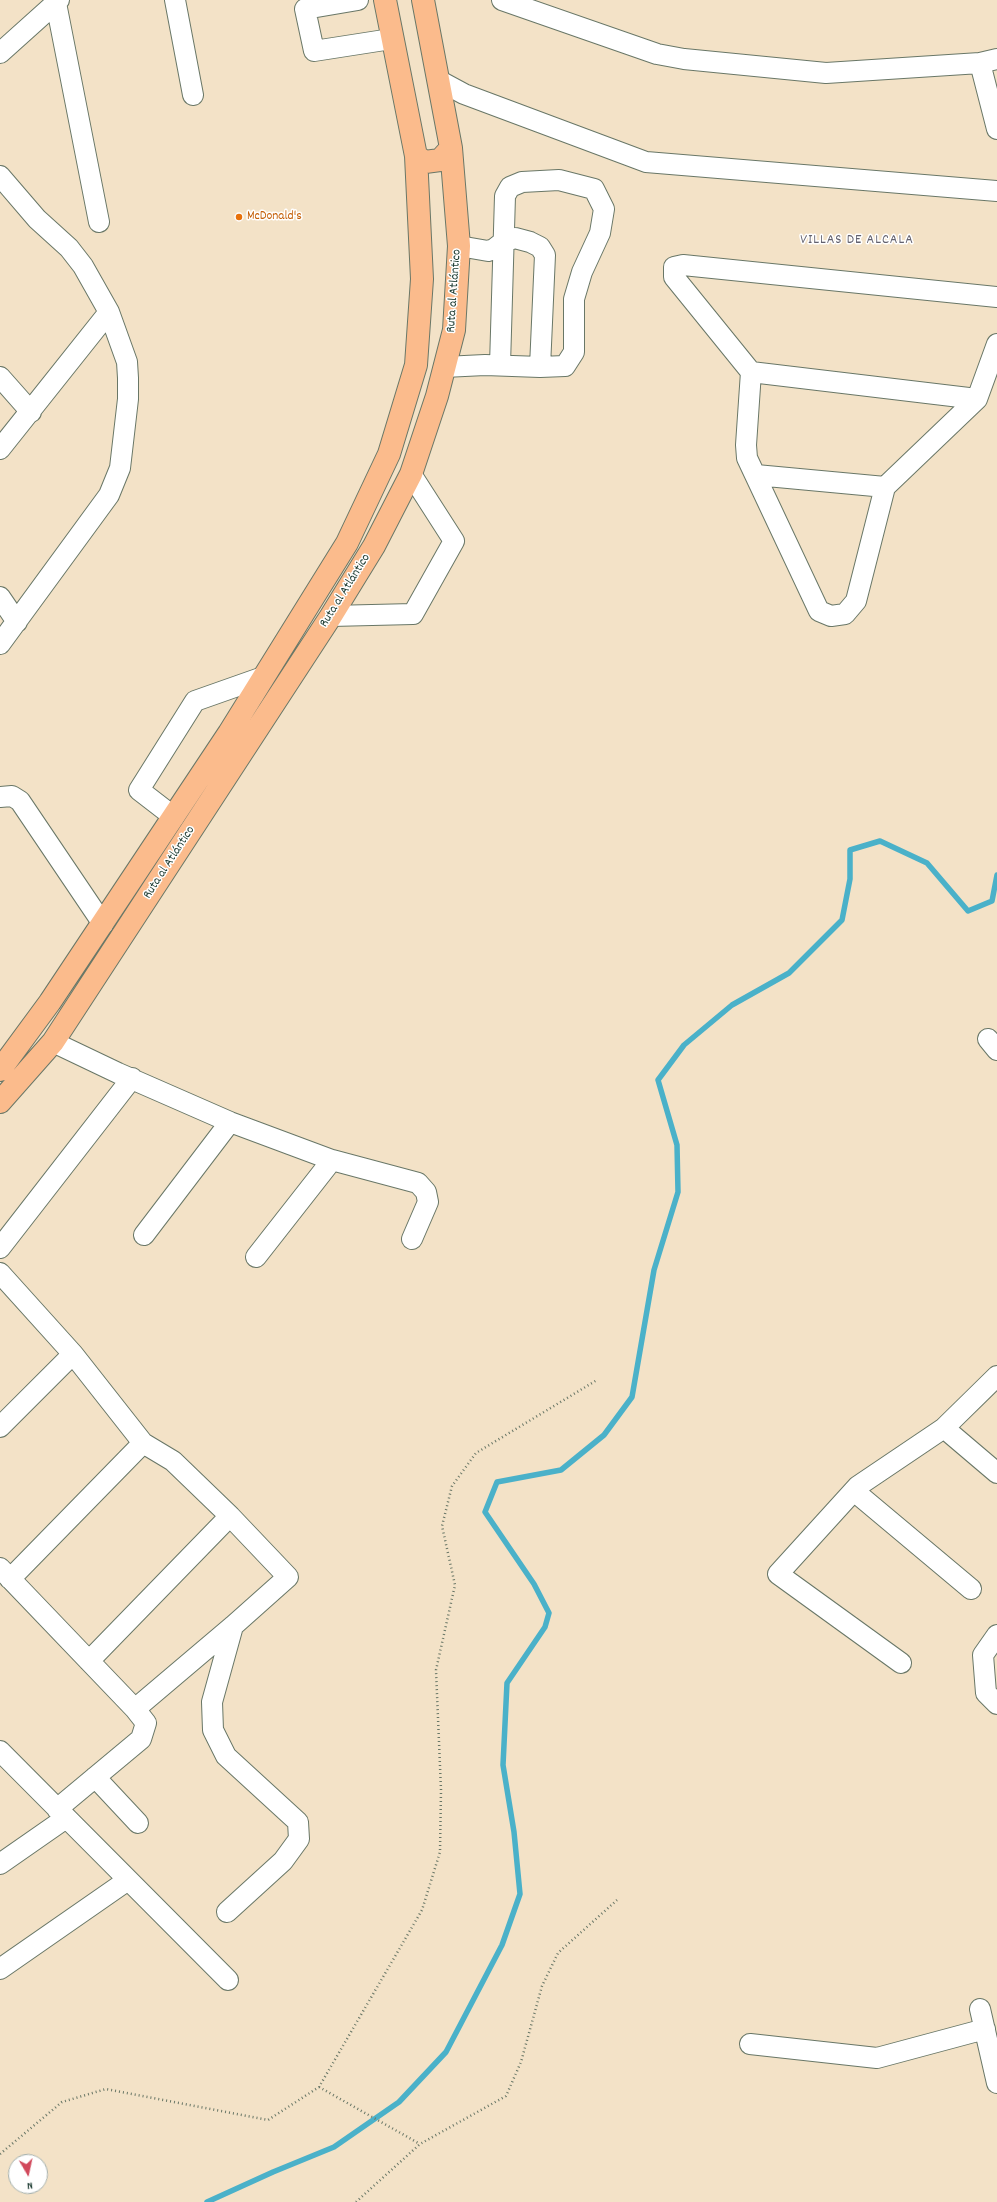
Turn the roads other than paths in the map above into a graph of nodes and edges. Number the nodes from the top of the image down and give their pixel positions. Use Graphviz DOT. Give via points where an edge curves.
graph roads {
  1 [pos="175,0"];
  2 [pos="358,0"];
  3 [pos="385,0"];
  4 [pos="423,0"];
  5 [pos="502,0"];
  6 [pos="58,2"];
  7 [pos="391,39"];
  8 [pos="0,53"];
  9 [pos="989,61"];
  10 [pos="438,80"];
  11 [pos="193,95"];
  12 [pos="997,129"];
  13 [pos="451,148"];
  14 [pos="416,156"];
  15 [pos="0,176"];
  16 [pos="997,191"];
  17 [pos="99,222"];
  18 [pos="503,242"];
  19 [pos="459,246"];
  20 [pos="997,297"];
  21 [pos="109,312"];
  22 [pos="997,344"];
  23 [pos="500,365"];
  24 [pos="444,367"];
  25 [pos="540,367"];
  26 [pos="751,372"];
  27 [pos="0,377"];
  28 [pos="977,400"];
  29 [pos="31,412"];
  30 [pos="0,448"];
  31 [pos="411,474"];
  32 [pos="756,475"];
  33 [pos="886,487"];
  34 [pos="0,597"];
  35 [pos="331,616"];
  36 [pos="17,622"];
  37 [pos="0,644"];
  38 [pos="264,677"];
  39 [pos="0,797"];
  40 [pos="174,817"];
  41 [pos="103,924"];
  42 [pos="53,1042"];
  43 [pos="0,1070"];
  44 [pos="132,1078"];
  45 [pos="0,1102"];
  46 [pos="230,1122"];
  47 [pos="332,1160"];
  48 [pos="144,1235"];
  49 [pos="412,1240"];
  50 [pos="0,1248"];
  51 [pos="256,1257"];
  52 [pos="0,1273"];
  53 [pos="73,1354"];
  54 [pos="997,1376"];
  55 [pos="0,1427"];
  56 [pos="944,1428"];
  57 [pos="143,1443"];
  58 [pos="997,1473"];
  59 [pos="854,1491"];
  60 [pos="230,1516"];
  61 [pos="5,1573"];
  62 [pos="971,1589"];
  63 [pos="234,1626"];
  64 [pos="997,1635"];
  65 [pos="89,1661"];
  66 [pos="901,1663"];
  67 [pos="997,1704"];
  68 [pos="135,1709"];
  69 [pos="0,1752"];
  70 [pos="95,1777"];
  71 [pos="62,1813"];
  72 [pos="138,1823"];
  73 [pos="0,1864"];
  74 [pos="128,1880"];
  75 [pos="227,1912"];
  76 [pos="0,1969"];
  77 [pos="228,1980"];
  78 [pos="980,2009"];
  79 [pos="985,2029"];
  80 [pos="750,2044"];
  81 [pos="997,2083"];
  1 -- 11 [label="street"];
  2 -- 7 [label="street" via="306,9 314,52"];
  3 -- 7 [label="highway, Ruta al Atlántico"];
  4 -- 10 [label="highway, Ruta al Atlántico"];
  5 -- 9 [label="street" via="657,54 684,59 826,73"];
  6 -- 8 [label="street"];
  6 -- 17 [label="street"];
  7 -- 14 [label="highway, Ruta al Atlántico"];
  9 -- 12 [label="street"];
  10 -- 13 [label="highway, Ruta al Atlántico"];
  10 -- 16 [label="street" via="464,94 646,162"];
  13 -- 14 [label="highway" via="440,160 425,162"];
  13 -- 19 [label="highway, Ruta al Atlántico"];
  14 -- 38 [label="highway, Ruta al Atlántico" via="422,279 416,365 389,454 347,543"];
  15 -- 21 [label="street" via="37,219 69,248 83,266"];
  18 -- 19 [label="street" via="488,250"];
  18 -- 23 [label="street"];
  18 -- 25 [label="street" via="515,238 530,242 540,247 545,255"];
  18 -- 25 [label="street" via="504,196 510,187 522,182 559,180 594,189 604,209 600,233 582,272 574,299 574,352 565,366"];
  19 -- 24 [label="highway, Ruta al Atlántico" via="454,330"];
  20 -- 26 [label="street" via="683,265 674,267 674,277"];
  21 -- 29 [label="street"];
  21 -- 36 [label="street" via="127,362 128,399 120,468 109,495"];
  22 -- 28 [label="street"];
  23 -- 24 [label="street"];
  23 -- 25 [label="street"];
  24 -- 31 [label="highway, Ruta al Atlántico"];
  26 -- 28 [label="street"];
  26 -- 32 [label="street" via="746,445 747,458"];
  27 -- 29 [label="street"];
  28 -- 33 [label="street"];
  29 -- 30 [label="street"];
  31 -- 35 [label="highway, Ruta al Atlántico" via="374,546"];
  31 -- 35 [label="street" via="454,541 413,614"];
  32 -- 33 [label="street"];
  32 -- 33 [label="street" via="819,611 831,616 845,614 856,601"];
  34 -- 36 [label="street"];
  35 -- 42 [label="highway, Ruta al Atlántico"];
  36 -- 37 [label="street"];
  38 -- 40 [label="highway, Ruta al Atlántico"];
  38 -- 40 [label="street" via="195,701 139,790"];
  39 -- 41 [label="street" via="12,796 20,801"];
  40 -- 41 [label="highway, Ruta al Atlántico"];
  41 -- 43 [label="highway, Ruta al Atlántico"];
  42 -- 44 [label="street"];
  42 -- 45 [label="highway, Ruta al Atlántico"];
  44 -- 46 [label="street"];
  44 -- 50 [label="street"];
  46 -- 47 [label="street"];
  46 -- 48 [label="street"];
  47 -- 49 [label="street" via="418,1183 426,1192 428,1202"];
  47 -- 51 [label="street"];
  52 -- 53 [label="street"];
  53 -- 55 [label="street"];
  53 -- 57 [label="street"];
  54 -- 56 [label="street"];
  56 -- 58 [label="street"];
  56 -- 59 [label="street"];
  57 -- 60 [label="street" via="173,1461"];
  57 -- 61 [label="street"];
  59 -- 62 [label="street"];
  59 -- 66 [label="street" via="778,1574"];
  60 -- 63 [label="street" via="288,1577"];
  60 -- 65 [label="street"];
  61 -- 65 [label="street"];
  63 -- 68 [label="street"];
  63 -- 75 [label="street" via="212,1702 213,1730 226,1756 298,1822 300,1839 283,1861"];
  64 -- 67 [label="street" via="983,1655 986,1693"];
  65 -- 68 [label="street"];
  68 -- 70 [label="street" via="146,1723 140,1739"];
  69 -- 71 [label="street"];
  70 -- 71 [label="street"];
  70 -- 72 [label="street"];
  71 -- 73 [label="street"];
  71 -- 74 [label="street"];
  74 -- 76 [label="street"];
  74 -- 77 [label="street"];
  78 -- 79 [label="street"];
  79 -- 80 [label="street" via="876,2058"];
  79 -- 81 [label="street"];
}
